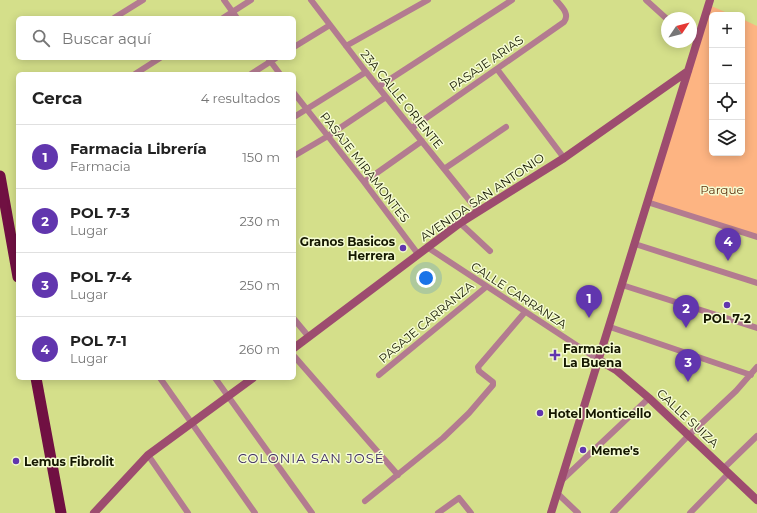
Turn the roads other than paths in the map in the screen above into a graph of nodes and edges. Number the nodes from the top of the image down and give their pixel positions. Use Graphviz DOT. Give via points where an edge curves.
graph roads {
  1 [pos="143,0"];
  2 [pos="224,0"];
  3 [pos="251,0"];
  4 [pos="311,0"];
  5 [pos="428,0"];
  6 [pos="512,0"];
  7 [pos="556,0"];
  8 [pos="646,0"];
  9 [pos="710,0"];
  10 [pos="233,12"];
  11 [pos="661,13"];
  12 [pos="117,16"];
  13 [pos="226,16"];
  14 [pos="236,16"];
  15 [pos="330,25"];
  16 [pos="697,32"];
  17 [pos="296,46"];
  18 [pos="346,46"];
  19 [pos="692,48"];
  20 [pos="157,60"];
  21 [pos="271,60"];
  22 [pos="273,60"];
  23 [pos="497,69"];
  24 [pos="688,71"];
  25 [pos="138,72"];
  26 [pos="254,72"];
  27 [pos="279,72"];
  28 [pos="366,72"];
  29 [pos="378,87"];
  30 [pos="296,96"];
  31 [pos="386,97"];
  32 [pos="306,109"];
  33 [pos="296,116"];
  34 [pos="506,127"];
  35 [pos="412,128"];
  36 [pos="328,136"];
  37 [pos="422,141"];
  38 [pos="296,155"];
  39 [pos="564,158"];
  40 [pos="444,169"];
  41 [pos="0,176"];
  42 [pos="364,182"];
  43 [pos="648,202"];
  44 [pos="478,211"];
  45 [pos="3,216"];
  46 [pos="460,223"];
  47 [pos="757,237"];
  48 [pos="635,244"];
  49 [pos="427,247"];
  50 [pos="490,251"];
  51 [pos="418,254"];
  52 [pos="16,269"];
  53 [pos="757,283"];
  54 [pos="622,285"];
  55 [pos="486,287"];
  56 [pos="525,312"];
  57 [pos="296,321"];
  58 [pos="610,327"];
  59 [pos="757,328"];
  60 [pos="309,337"];
  61 [pos="296,347"];
  62 [pos="296,358"];
  63 [pos="598,360"];
  64 [pos="757,367"];
  65 [pos="380,375"];
  66 [pos="751,375"];
  67 [pos="36,380"];
  68 [pos="161,380"];
  69 [pos="217,380"];
  70 [pos="250,380"];
  71 [pos="228,396"];
  72 [pos="648,398"];
  73 [pos="192,422"];
  74 [pos="689,435"];
  75 [pos="757,436"];
  76 [pos="148,455"];
  77 [pos="726,471"];
  78 [pos="398,475"];
  79 [pos="560,482"];
  80 [pos="557,493"];
  81 [pos="757,498"];
  82 [pos="365,502"];
  83 [pos="61,513"];
  84 [pos="94,513"];
  85 [pos="188,513"];
  86 [pos="255,513"];
  87 [pos="312,513"];
  88 [pos="438,513"];
  89 [pos="471,513"];
  90 [pos="551,513"];
  91 [pos="578,513"];
  92 [pos="613,513"];
  93 [pos="690,513"];
  1 -- 12 [label="street"];
  2 -- 10 [label="street"];
  3 -- 10 [label="street"];
  4 -- 15 [label="street, 23A CALLE ORIENTE"];
  5 -- 18 [label="street"];
  6 -- 29 [label="street"];
  7 -- 23 [label="street, PASAJE ARIAS" via="566,13 564,22"];
  8 -- 11 [label="street"];
  9 -- 16 [label="street"];
  10 -- 13 [label="street"];
  10 -- 14 [label="street"];
  15 -- 17 [label="street"];
  15 -- 18 [label="street, 23A CALLE ORIENTE"];
  18 -- 28 [label="street, 23A CALLE ORIENTE"];
  19 -- 24 [label="street"];
  20 -- 25 [label="street"];
  21 -- 26 [label="street"];
  22 -- 27 [label="street"];
  23 -- 35 [label="street, PASAJE ARIAS"];
  23 -- 39 [label="street"];
  24 -- 39 [label="street, AVENIDA SAN ANTONIO"];
  24 -- 43 [label="street"];
  28 -- 29 [label="street, 23A CALLE ORIENTE"];
  28 -- 32 [label="street"];
  29 -- 31 [label="street, 23A CALLE ORIENTE"];
  30 -- 32 [label="street, PASAJE MIRAMONTES"];
  31 -- 35 [label="street, 23A CALLE ORIENTE"];
  31 -- 36 [label="street"];
  32 -- 33 [label="street"];
  32 -- 36 [label="street, PASAJE MIRAMONTES"];
  34 -- 40 [label="street"];
  35 -- 37 [label="street, 23A CALLE ORIENTE"];
  36 -- 38 [label="street"];
  36 -- 42 [label="street, PASAJE MIRAMONTES"];
  37 -- 40 [label="street, 23A CALLE ORIENTE"];
  37 -- 42 [label="street"];
  39 -- 44 [label="street, AVENIDA SAN ANTONIO"];
  40 -- 44 [label="street, 23A CALLE ORIENTE"];
  41 -- 45 [label="highway"];
  42 -- 51 [label="street, PASAJE MIRAMONTES"];
  43 -- 47 [label="street"];
  43 -- 48 [label="street"];
  44 -- 46 [label="street, AVENIDA SAN ANTONIO"];
  45 -- 52 [label="highway"];
  46 -- 49 [label="street, AVENIDA SAN ANTONIO"];
  46 -- 50 [label="street"];
  48 -- 53 [label="street"];
  48 -- 54 [label="street"];
  49 -- 51 [label="street, AVENIDA SAN ANTONIO"];
  49 -- 55 [label="street, CALLE CARRANZA"];
  51 -- 60 [label="street, AVENIDA SAN ANTONIO"];
  54 -- 58 [label="street"];
  54 -- 59 [label="street"];
  55 -- 56 [label="street, CALLE CARRANZA"];
  55 -- 65 [label="street, PASAJE CARRANZA"];
  56 -- 63 [label="street, CALLE CARRANZA"];
  56 -- 78 [label="street" via="478,367 493,385 456,426"];
  57 -- 60 [label="street"];
  58 -- 63 [label="street"];
  58 -- 66 [label="street"];
  60 -- 61 [label="street, AVENIDA SAN ANTONIO"];
  62 -- 78 [label="street"];
  63 -- 72 [label="street, CALLE SUIZA" via="616,370"];
  63 -- 79 [label="street"];
  64 -- 66 [label="street"];
  66 -- 74 [label="street"];
  67 -- 83 [label="highway"];
  68 -- 73 [label="street"];
  69 -- 71 [label="street"];
  70 -- 71 [label="street"];
  71 -- 73 [label="street"];
  71 -- 87 [label="street"];
  72 -- 74 [label="street, CALLE SUIZA"];
  72 -- 79 [label="street"];
  73 -- 76 [label="street"];
  73 -- 86 [label="street"];
  74 -- 77 [label="street, CALLE SUIZA"];
  74 -- 92 [label="street"];
  75 -- 77 [label="street"];
  76 -- 84 [label="street"];
  76 -- 85 [label="street"];
  77 -- 81 [label="street, CALLE SUIZA"];
  77 -- 93 [label="street"];
  78 -- 82 [label="street"];
  79 -- 80 [label="street"];
  80 -- 90 [label="street"];
  80 -- 91 [label="street"];
  88 -- 89 [label="street" via="457,498 460,498"];
}
